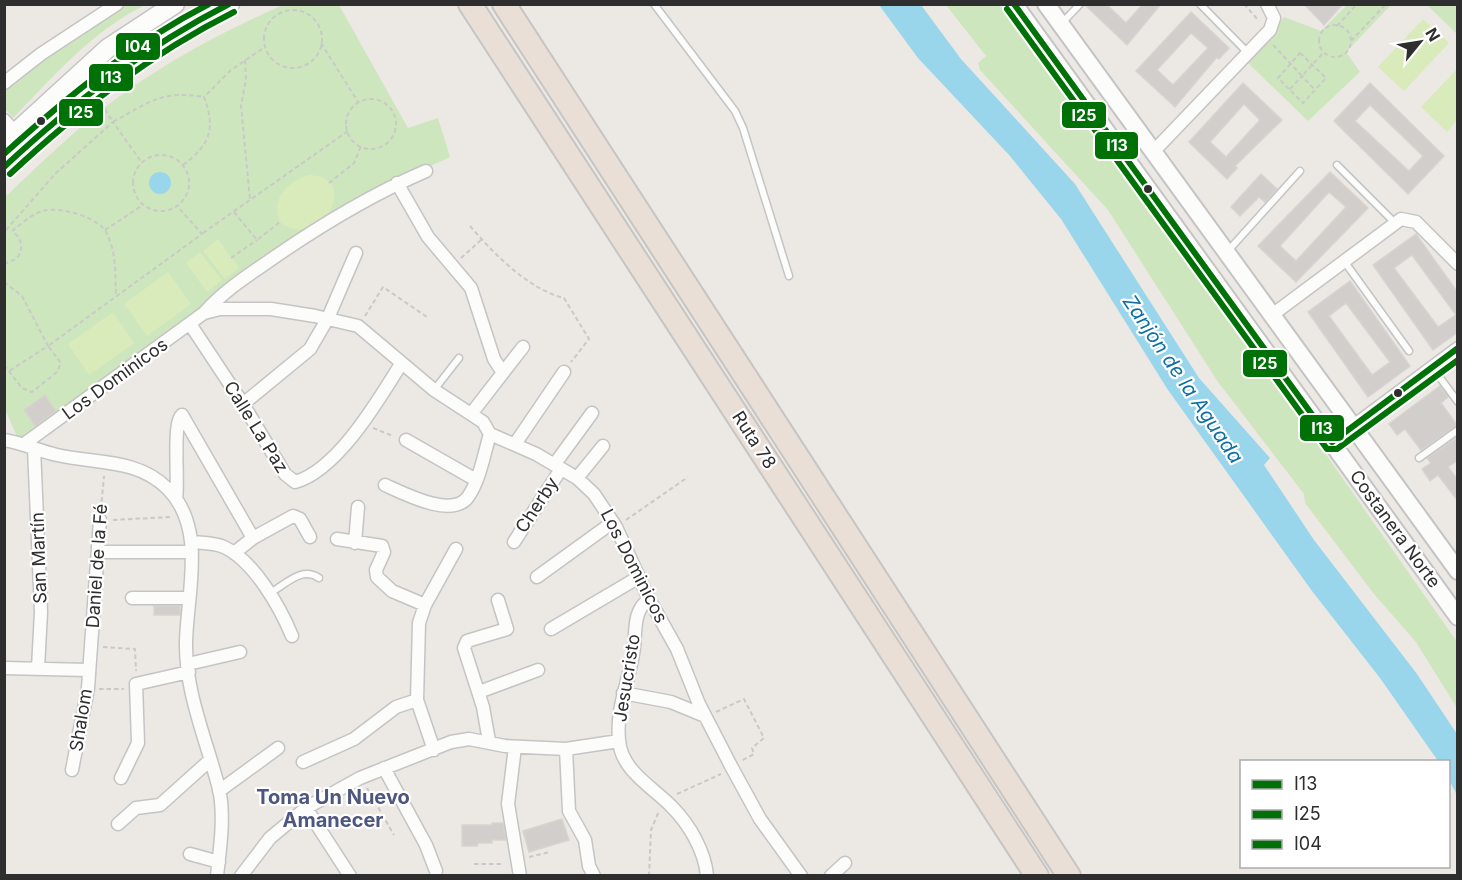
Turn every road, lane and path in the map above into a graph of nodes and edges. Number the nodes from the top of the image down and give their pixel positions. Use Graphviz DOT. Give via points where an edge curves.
graph roads {
  1 [pos="117,4"];
  2 [pos="175,4"];
  3 [pos="230,4"];
  4 [pos="470,4"];
  5 [pos="504,4"];
  6 [pos="654,4"];
  7 [pos="1014,4"];
  8 [pos="1046,4"];
  9 [pos="1080,4"];
  10 [pos="1200,4"];
  11 [pos="1244,4"];
  12 [pos="1267,4"];
  13 [pos="1358,4"];
  14 [pos="1386,4"];
  15 [pos="1260,21"];
  16 [pos="1060,25"];
  17 [pos="1338,26"];
  18 [pos="1268,40"];
  19 [pos="1351,41"];
  20 [pos="321,43"];
  21 [pos="265,47"];
  22 [pos="1248,52"];
  23 [pos="1324,52"];
  24 [pos="245,60"];
  25 [pos="1290,64"];
  26 [pos="1312,65"];
  27 [pos="1302,76"];
  28 [pos="4,83"];
  29 [pos="92,89"];
  30 [pos="1290,90"];
  31 [pos="1315,90"];
  32 [pos="204,97"];
  33 [pos="358,103"];
  34 [pos="113,122"];
  35 [pos="348,131"];
  36 [pos="8,132"];
  37 [pos="361,146"];
  38 [pos="1153,152"];
  39 [pos="142,163"];
  40 [pos="183,165"];
  41 [pos="1337,165"];
  42 [pos="4,167"];
  43 [pos="426,171"];
  44 [pos="1300,171"];
  45 [pos="329,183"];
  46 [pos="398,183"];
  47 [pos="250,200"];
  48 [pos="143,205"];
  49 [pos="178,207"];
  50 [pos="234,212"];
  51 [pos="280,222"];
  52 [pos="1394,222"];
  53 [pos="470,226"];
  54 [pos="5,230"];
  55 [pos="105,230"];
  56 [pos="12,231"];
  57 [pos="202,234"];
  58 [pos="257,240"];
  59 [pos="482,240"];
  60 [pos="1226,253"];
  61 [pos="356,254"];
  62 [pos="231,258"];
  63 [pos="1344,260"];
  64 [pos="4,264"];
  65 [pos="1458,264"];
  66 [pos="452,266"];
  67 [pos="789,276"];
  68 [pos="4,282"];
  69 [pos="116,297"];
  70 [pos="204,313"];
  71 [pos="1272,315"];
  72 [pos="427,317"];
  73 [pos="328,318"];
  74 [pos="190,324"];
  75 [pos="358,326"];
  76 [pos="48,346"];
  77 [pos="523,347"];
  78 [pos="1458,348"];
  79 [pos="1409,351"];
  80 [pos="459,358"];
  81 [pos="401,364"];
  82 [pos="4,365"];
  83 [pos="1432,367"];
  84 [pos="9,371"];
  85 [pos="564,372"];
  86 [pos="503,373"];
  87 [pos="434,390"];
  88 [pos="1458,402"];
  89 [pos="243,404"];
  90 [pos="592,412"];
  91 [pos="471,414"];
  92 [pos="362,424"];
  93 [pos="1353,426"];
  94 [pos="1458,430"];
  95 [pos="490,434"];
  96 [pos="4,440"];
  97 [pos="406,440"];
  98 [pos="1332,442"];
  99 [pos="515,444"];
  100 [pos="29,446"];
  101 [pos="603,446"];
  102 [pos="1419,458"];
  103 [pos="105,462"];
  104 [pos="558,467"];
  105 [pos="688,477"];
  106 [pos="577,478"];
  107 [pos="476,480"];
  108 [pos="385,484"];
  109 [pos="176,499"];
  110 [pos="358,507"];
  111 [pos="185,516"];
  112 [pos="100,520"];
  113 [pos="615,524"];
  114 [pos="310,537"];
  115 [pos="252,538"];
  116 [pos="337,539"];
  117 [pos="514,542"];
  118 [pos="355,543"];
  119 [pos="192,547"];
  120 [pos="456,549"];
  121 [pos="99,552"];
  122 [pos="234,553"];
  123 [pos="1458,571"];
  124 [pos="537,577"];
  125 [pos="639,577"];
  126 [pos="320,578"];
  127 [pos="270,594"];
  128 [pos="132,598"];
  129 [pos="189,598"];
  130 [pos="650,599"];
  131 [pos="498,600"];
  132 [pos="425,605"];
  133 [pos="1458,617"];
  134 [pos="551,629"];
  135 [pos="292,636"];
  136 [pos="91,646"];
  137 [pos="240,652"];
  138 [pos="4,668"];
  139 [pos="38,668"];
  140 [pos="188,668"];
  141 [pos="88,670"];
  142 [pos="538,670"];
  143 [pos="137,685"];
  144 [pos="88,688"];
  145 [pos="478,692"];
  146 [pos="623,693"];
  147 [pos="417,700"];
  148 [pos="705,716"];
  149 [pos="489,741"];
  150 [pos="619,741"];
  151 [pos="515,747"];
  152 [pos="278,748"];
  153 [pos="566,749"];
  154 [pos="434,750"];
  155 [pos="209,761"];
  156 [pos="303,762"];
  157 [pos="384,768"];
  158 [pos="731,768"];
  159 [pos="72,770"];
  160 [pos="121,778"];
  161 [pos="360,778"];
  162 [pos="219,791"];
  163 [pos="664,799"];
  164 [pos="306,808"];
  165 [pos="118,824"];
  166 [pos="394,835"];
  167 [pos="550,852"];
  168 [pos="190,854"];
  169 [pos="219,862"];
  170 [pos="845,863"];
  171 [pos="474,864"];
  172 [pos="519,866"];
  173 [pos="436,871"];
  174 [pos="217,876"];
  175 [pos="241,876"];
  176 [pos="350,876"];
  177 [pos="594,876"];
  178 [pos="649,876"];
  179 [pos="707,876"];
  180 [pos="801,876"];
  181 [pos="831,876"];
  182 [pos="1038,876"];
  183 [pos="1069,876"];
  1 -- 28 [label="street"];
  2 -- 36 [label="main road" via="108,48"];
  3 -- 29 [label="main road" via="159,41"];
  4 -- 182 [label="highway, Ruta 78"];
  5 -- 183 [label="highway, Ruta 78"];
  6 -- 67 [label="lane" via="739,120"];
  7 -- 98 [label="street, Costanera Norte"];
  8 -- 16 [label="street, Costanera Norte"];
  9 -- 16 [label="lane"];
  10 -- 22 [label="lane"];
  11 -- 15 [label="path"];
  12 -- 22 [label="street" via="1273,14 1272,26"];
  13 -- 17 [label="path"];
  14 -- 19 [label="path"];
  16 -- 38 [label="street, Costanera Norte"];
  17 -- 19 [label="path" via="1346,29"];
  17 -- 23 [label="path" via="1328,27 1321,34 1319,44"];
  18 -- 25 [label="path"];
  19 -- 23 [label="path" via="1342,55 1332,57"];
  20 -- 21 [label="path" via="313,60 295,68 276,63"];
  20 -- 21 [label="path" via="318,24 304,12 294,10 276,14 270,21"];
  20 -- 33 [label="path"];
  21 -- 24 [label="path"];
  22 -- 38 [label="street"];
  23 -- 26 [label="path"];
  24 -- 32 [label="path"];
  24 -- 47 [label="path" via="241,105"];
  25 -- 26 [label="path" via="1300,53"];
  25 -- 27 [label="path"];
  25 -- 30 [label="path" via="1278,78"];
  26 -- 27 [label="path"];
  26 -- 31 [label="path" via="1326,78"];
  27 -- 30 [label="path"];
  27 -- 31 [label="path"];
  29 -- 34 [label="path"];
  29 -- 42 [label="main road"];
  30 -- 31 [label="path" via="1303,103"];
  32 -- 34 [label="path" via="164,95"];
  32 -- 40 [label="path" via="210,114 210,134 199,153"];
  33 -- 35 [label="path" via="348,115"];
  33 -- 37 [label="path" via="382,102 394,113 396,121 388,143 373,149"];
  34 -- 39 [label="path"];
  34 -- 54 [label="path" via="55,174"];
  35 -- 37 [label="path"];
  35 -- 47 [label="path"];
  37 -- 45 [label="path" via="354,163"];
  38 -- 60 [label="street, Costanera Norte"];
  39 -- 40 [label="path" via="149,157 167,155"];
  39 -- 48 [label="path" via="136,170 133,189"];
  40 -- 49 [label="path" via="190,182 185,200"];
  41 -- 52 [label="lane"];
  43 -- 46 [label="street, Los Dominicos"];
  44 -- 60 [label="lane"];
  46 -- 66 [label="street" via="419,224"];
  46 -- 70 [label="street, Los Dominicos" via="286,249 220,295"];
  47 -- 50 [label="path"];
  48 -- 49 [label="path" via="160,212"];
  48 -- 55 [label="path"];
  49 -- 57 [label="path"];
  50 -- 57 [label="path"];
  50 -- 58 [label="path"];
  51 -- 58 [label="path"];
  52 -- 63 [label="street"];
  52 -- 65 [label="street" via="1416,222"];
  53 -- 59 [label="path"];
  54 -- 56 [label="path"];
  55 -- 56 [label="path" via="75,212 44,210"];
  55 -- 69 [label="path" via="115,256"];
  56 -- 64 [label="path" via="20,239 22,250 16,260"];
  57 -- 69 [label="path"];
  58 -- 62 [label="path"];
  59 -- 66 [label="path"];
  59 -- 85 [label="path" via="525,278 564,298 589,339"];
  60 -- 71 [label="street, Costanera Norte"];
  61 -- 73 [label="street"];
  63 -- 71 [label="street"];
  63 -- 79 [label="lane"];
  66 -- 86 [label="street" via="471,288 494,359"];
  68 -- 76 [label="path" via="22,296"];
  69 -- 76 [label="path"];
  70 -- 73 [label="street, Los Dominicos" via="220,309 271,309"];
  70 -- 74 [label="street, Los Dominicos"];
  71 -- 93 [label="street, Costanera Norte"];
  72 -- 75 [label="path" via="383,287"];
  73 -- 75 [label="street, Los Dominicos"];
  73 -- 89 [label="street" via="304,355"];
  74 -- 89 [label="street, Calle La Paz"];
  74 -- 100 [label="street, Los Dominicos"];
  75 -- 81 [label="street, Los Dominicos"];
  76 -- 84 [label="path"];
  76 -- 84 [label="path" via="61,363 60,368 32,392 22,388"];
  77 -- 86 [label="street"];
  78 -- 83 [label="street"];
  80 -- 87 [label="lane"];
  81 -- 87 [label="street, Los Dominicos"];
  81 -- 92 [label="street, Calle La Paz"];
  82 -- 84 [label="path"];
  83 -- 88 [label="lane"];
  83 -- 93 [label="street"];
  85 -- 99 [label="street"];
  86 -- 91 [label="street"];
  87 -- 91 [label="street, Los Dominicos"];
  89 -- 92 [label="street, Calle La Paz" via="285,474 295,482 321,466"];
  90 -- 104 [label="street, Cherby"];
  91 -- 95 [label="street, Los Dominicos" via="483,422"];
  92 -- 97 [label="path"];
  93 -- 98 [label="street"];
  93 -- 123 [label="street, Costanera Norte"];
  94 -- 102 [label="lane"];
  95 -- 99 [label="street, Los Dominicos"];
  95 -- 107 [label="street"];
  96 -- 100 [label="street"];
  97 -- 107 [label="street"];
  98 -- 133 [label="street, Costanera Norte"];
  99 -- 104 [label="street, Los Dominicos"];
  100 -- 103 [label="street" via="64,457"];
  100 -- 139 [label="street, San Martín" via="41,612"];
  101 -- 106 [label="street"];
  103 -- 109 [label="street" via="140,470 166,487"];
  103 -- 112 [label="path, Daniel de la Fé"];
  104 -- 106 [label="street, Los Dominicos"];
  104 -- 117 [label="street, Cherby"];
  105 -- 113 [label="path"];
  106 -- 113 [label="street, Los Dominicos"];
  107 -- 108 [label="street" via="468,496 458,504 433,504"];
  109 -- 111 [label="street"];
  109 -- 115 [label="street" via="176,425 182,415"];
  110 -- 118 [label="street"];
  111 -- 112 [label="path"];
  111 -- 119 [label="street"];
  112 -- 121 [label="street, Daniel de la Fé"];
  113 -- 124 [label="street"];
  113 -- 125 [label="street, Los Dominicos"];
  114 -- 115 [label="street" via="300,519 293,516"];
  115 -- 122 [label="street"];
  116 -- 118 [label="street"];
  118 -- 132 [label="street" via="382,546 384,552 376,577 392,591"];
  119 -- 121 [label="street"];
  119 -- 122 [label="street" via="219,545"];
  119 -- 129 [label="street"];
  120 -- 132 [label="street"];
  121 -- 136 [label="street, Daniel de la Fé"];
  122 -- 127 [label="street"];
  125 -- 130 [label="street, Los Dominicos"];
  125 -- 134 [label="street"];
  126 -- 127 [label="lane" via="312,573 302,574"];
  127 -- 135 [label="street"];
  128 -- 129 [label="street"];
  129 -- 140 [label="street"];
  130 -- 146 [label="street, Jesucristo" via="637,616 634,650"];
  130 -- 148 [label="street, Los Dominicos" via="677,649"];
  131 -- 145 [label="street" via="507,629 465,644"];
  132 -- 147 [label="street" via="419,623"];
  136 -- 141 [label="street, Daniel de la Fé"];
  136 -- 143 [label="path" via="135,649"];
  137 -- 140 [label="street"];
  138 -- 139 [label="street"];
  139 -- 141 [label="street"];
  140 -- 143 [label="street"];
  140 -- 155 [label="street"];
  141 -- 144 [label="street, Shalom"];
  142 -- 145 [label="street"];
  143 -- 144 [label="path"];
  143 -- 160 [label="street" via="138,743"];
  144 -- 159 [label="street, Shalom"];
  145 -- 149 [label="street"];
  146 -- 148 [label="street" via="671,702"];
  146 -- 150 [label="street, Jesucristo"];
  147 -- 154 [label="street"];
  147 -- 156 [label="street" via="396,707 354,739"];
  148 -- 158 [label="street, Los Dominicos"];
  148 -- 158 [label="path" via="744,699 764,738 752,748 754,754"];
  149 -- 151 [label="street"];
  149 -- 154 [label="street" via="460,740"];
  150 -- 153 [label="street"];
  150 -- 163 [label="street, Jesucristo" via="628,764"];
  151 -- 153 [label="street"];
  151 -- 172 [label="street" via="508,804"];
  152 -- 162 [label="street"];
  153 -- 177 [label="street" via="569,811 585,840"];
  154 -- 157 [label="street"];
  155 -- 162 [label="street"];
  155 -- 165 [label="street" via="160,805 136,808"];
  157 -- 161 [label="street"];
  157 -- 173 [label="street"];
  158 -- 163 [label="path"];
  158 -- 180 [label="street, Los Dominicos" via="760,819"];
  161 -- 164 [label="street"];
  161 -- 166 [label="path"];
  162 -- 169 [label="street"];
  163 -- 178 [label="path" via="651,830"];
  163 -- 179 [label="street, Jesucristo" via="693,836"];
  164 -- 175 [label="street" via="270,838"];
  164 -- 176 [label="street"];
  167 -- 172 [label="path"];
  168 -- 169 [label="street"];
  169 -- 174 [label="street"];
  170 -- 181 [label="street"];
  171 -- 172 [label="path"];
}
